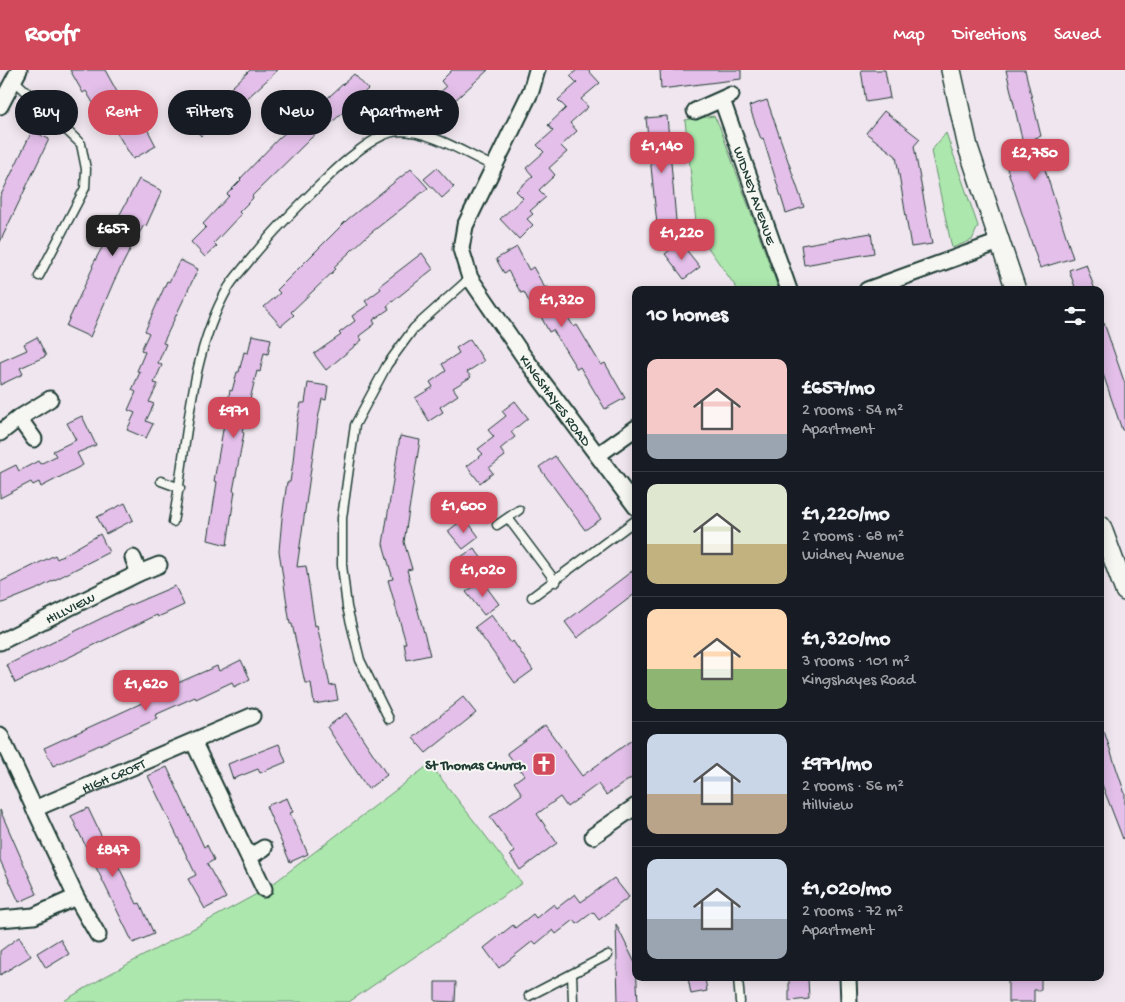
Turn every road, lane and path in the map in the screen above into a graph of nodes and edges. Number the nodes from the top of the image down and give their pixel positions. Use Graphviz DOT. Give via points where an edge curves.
graph roads {
  1 [pos="537,70"];
  2 [pos="951,70"];
  3 [pos="16,74"];
  4 [pos="0,106"];
  5 [pos="694,112"];
  6 [pos="493,166"];
  7 [pos="999,242"];
  8 [pos="39,276"];
  9 [pos="470,278"];
  10 [pos="789,286"];
  11 [pos="878,286"];
  12 [pos="1015,286"];
  13 [pos="50,399"];
  14 [pos="19,418"];
  15 [pos="632,431"];
  16 [pos="0,433"];
  17 [pos="34,439"];
  18 [pos="598,456"];
  19 [pos="161,481"];
  20 [pos="180,488"];
  21 [pos="632,502"];
  22 [pos="519,510"];
  23 [pos="508,518"];
  24 [pos="173,522"];
  25 [pos="632,523"];
  26 [pos="497,525"];
  27 [pos="1104,534"];
  28 [pos="133,558"];
  29 [pos="159,565"];
  30 [pos="139,573"];
  31 [pos="556,582"];
  32 [pos="1125,591"];
  33 [pos="532,597"];
  34 [pos="0,642"];
  35 [pos="252,716"];
  36 [pos="389,719"];
  37 [pos="0,735"];
  38 [pos="194,743"];
  39 [pos="34,809"];
  40 [pos="632,809"];
  41 [pos="593,836"];
  42 [pos="264,848"];
  43 [pos="249,857"];
  44 [pos="264,889"];
  45 [pos="76,897"];
  46 [pos="0,920"];
  47 [pos="98,935"];
  48 [pos="608,955"];
  49 [pos="572,974"];
  50 [pos="738,981"];
  51 [pos="848,981"];
  52 [pos="529,996"];
  53 [pos="573,1002"];
  54 [pos="740,1002"];
  55 [pos="849,1002"];
  1 -- 6 [label="street, KINGSHAYES ROAD" via="531,91"];
  2 -- 7 [label="street" via="968,147"];
  3 -- 4 [label="street"];
  3 -- 8 [label="lane" via="81,144 86,170 85,188"];
  5 -- 10 [label="street, WIDNEY AVENUE" via="726,98"];
  6 -- 9 [label="street, KINGSHAYES ROAD" via="465,226 462,249"];
  6 -- 20 [label="lane" via="419,132 396,131 372,141 337,168 294,210 229,286 210,328 200,360 182,453"];
  7 -- 11 [label="street"];
  7 -- 12 [label="street"];
  9 -- 18 [label="street, KINGSHAYES ROAD"];
  9 -- 36 [label="lane" via="414,328 386,365 355,425 342,518 342,565 347,607 360,660"];
  13 -- 14 [label="street"];
  14 -- 16 [label="street"];
  14 -- 17 [label="street"];
  15 -- 18 [label="street"];
  18 -- 21 [label="street, KINGSHAYES ROAD"];
  19 -- 20 [label="lane"];
  20 -- 24 [label="lane"];
  22 -- 23 [label="lane"];
  23 -- 26 [label="lane"];
  23 -- 31 [label="lane"];
  25 -- 31 [label="lane"];
  27 -- 32 [label="street"];
  28 -- 30 [label="street"];
  29 -- 30 [label="street, HILLVIEW"];
  30 -- 34 [label="street, HILLVIEW"];
  31 -- 33 [label="lane"];
  35 -- 38 [label="street, HIGH CROFT"];
  37 -- 39 [label="street"];
  38 -- 39 [label="street, HIGH CROFT"];
  38 -- 43 [label="street"];
  39 -- 45 [label="street"];
  40 -- 41 [label="street"];
  42 -- 43 [label="street"];
  43 -- 44 [label="street"];
  45 -- 46 [label="street" via="34,916"];
  45 -- 47 [label="street"];
  48 -- 49 [label="lane"];
  49 -- 52 [label="lane"];
  49 -- 53 [label="lane"];
  50 -- 54 [label="lane"];
  51 -- 55 [label="street"];
}
